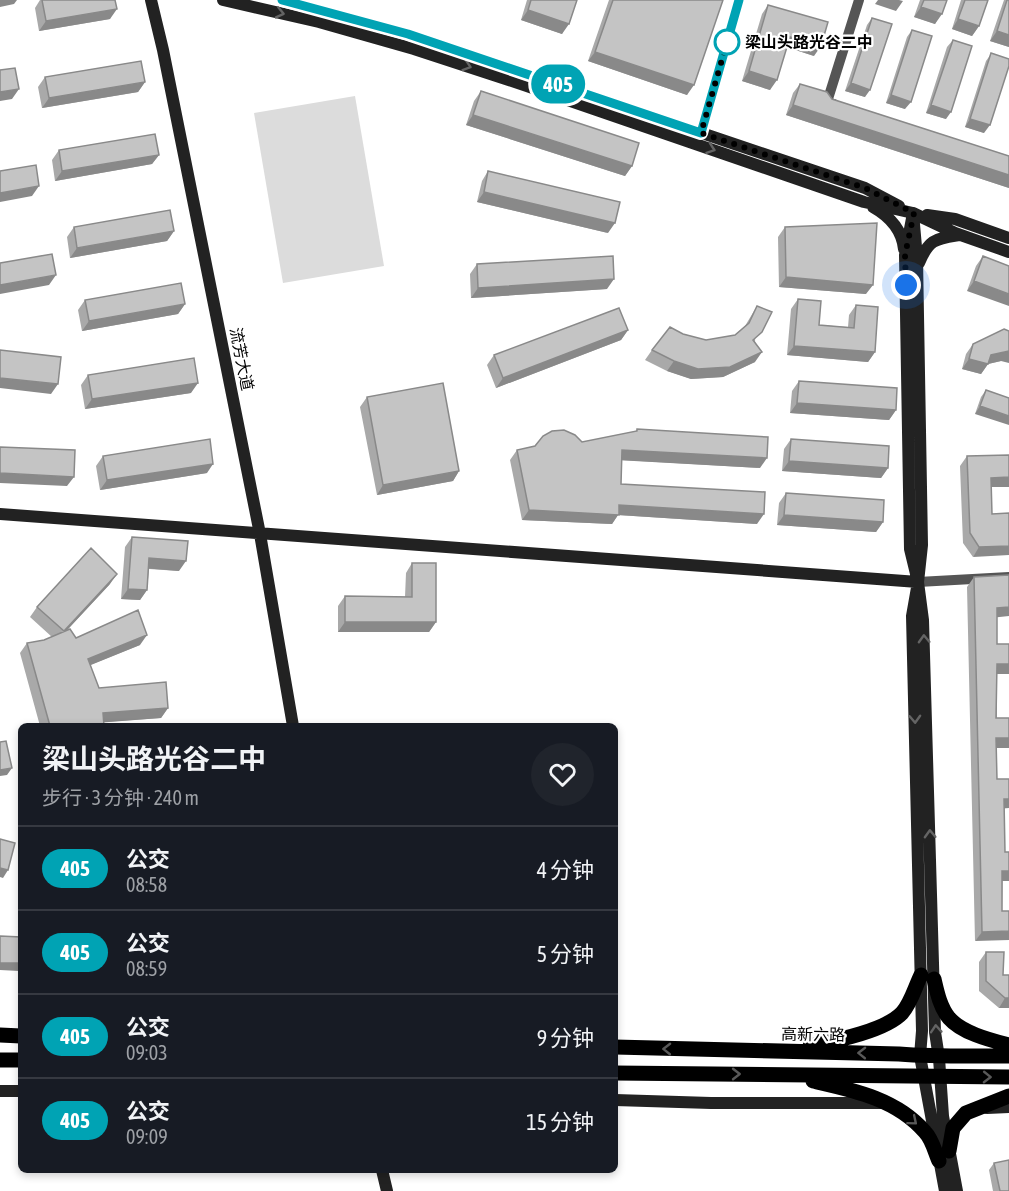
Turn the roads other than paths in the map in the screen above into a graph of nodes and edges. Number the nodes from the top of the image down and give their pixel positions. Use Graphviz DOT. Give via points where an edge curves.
graph roads {
  1 [pos="151,0"];
  2 [pos="223,0"];
  3 [pos="282,0"];
  4 [pos="739,0"];
  5 [pos="859,0"];
  6 [pos="850,109"];
  7 [pos="701,133"];
  8 [pos="864,202"];
  9 [pos="914,213"];
  10 [pos="960,235"];
  11 [pos="1009,238"];
  12 [pos="1009,252"];
  13 [pos="906,261"];
  14 [pos="917,267"];
  15 [pos="0,514"];
  16 [pos="260,534"];
  17 [pos="1009,577"];
  18 [pos="918,582"];
  19 [pos="292,723"];
  20 [pos="927,977"];
  21 [pos="0,1035"];
  22 [pos="18,1036"];
  23 [pos="1009,1045"];
  24 [pos="618,1047"];
  25 [pos="783,1051"];
  26 [pos="920,1056"];
  27 [pos="1009,1056"];
  28 [pos="939,1058"];
  29 [pos="0,1060"];
  30 [pos="18,1060"];
  31 [pos="618,1073"];
  32 [pos="780,1075"];
  33 [pos="924,1076"];
  34 [pos="940,1077"];
  35 [pos="1009,1077"];
  36 [pos="0,1091"];
  37 [pos="18,1091"];
  38 [pos="1009,1096"];
  39 [pos="618,1100"];
  40 [pos="886,1103"];
  41 [pos="1009,1107"];
  42 [pos="977,1108"];
  43 [pos="944,1156"];
  44 [pos="383,1173"];
  45 [pos="387,1191"];
  46 [pos="945,1191"];
  47 [pos="957,1191"];
  1 -- 16 [label="main road, 流芳大道"];
  2 -- 8 [label="main road, one-way" via="414,49"];
  3 -- 7 [label="main road" via="408,34"];
  4 -- 7 [label="main road"];
  5 -- 6 [label="street" via="827,102"];
  7 -- 9 [label="main road" via="865,188"];
  8 -- 9 [label="main road"];
  8 -- 13 [label="main road" via="883,213 900,233"];
  9 -- 10 [label="main road"];
  9 -- 11 [label="main road" via="955,219"];
  9 -- 13 [label="main road"];
  9 -- 14 [label="main road"];
  10 -- 12 [label="main road"];
  10 -- 14 [label="main road" via="932,241"];
  13 -- 18 [label="main road" via="910,549"];
  14 -- 18 [label="main road" via="922,545"];
  15 -- 16 [label="main road"];
  16 -- 18 [label="main road"];
  16 -- 19 [label="main road, 流芳大道"];
  17 -- 18 [label="street"];
  18 -- 20 [label="main road" via="912,616"];
  20 -- 23 [label="main road" via="949,1018 964,1029"];
  20 -- 25 [label="main road" via="901,1014 878,1027"];
  20 -- 26 [label="main road"];
  28 -- 20 [label="main road, one-way"];
  21 -- 22 [label="main road"];
  25 -- 24 [label="main road, 高新六路, one-way"];
  26 -- 25 [label="main road, 高新六路, one-way"];
  26 -- 28 [label="main road, 高新六路"];
  26 -- 33 [label="main road"];
  27 -- 28 [label="main road, 高新六路"];
  28 -- 34 [label="main road"];
  29 -- 30 [label="main road"];
  31 -- 32 [label="main road, one-way"];
  32 -- 33 [label="main road"];
  32 -- 40 [label="main road" via="853,1090"];
  33 -- 34 [label="main road"];
  33 -- 43 [label="main road"];
  34 -- 35 [label="main road, one-way"];
  34 -- 43 [label="main road"];
  36 -- 37 [label="main road"];
  38 -- 42 [label="main road"];
  39 -- 40 [label="main road"];
  40 -- 43 [label="main road, one-way" via="927,1133"];
  41 -- 42 [label="main road"];
  42 -- 43 [label="main road" via="966,1113 953,1128"];
  43 -- 46 [label="main road"];
  43 -- 47 [label="main road"];
  44 -- 45 [label="main road"];
}
